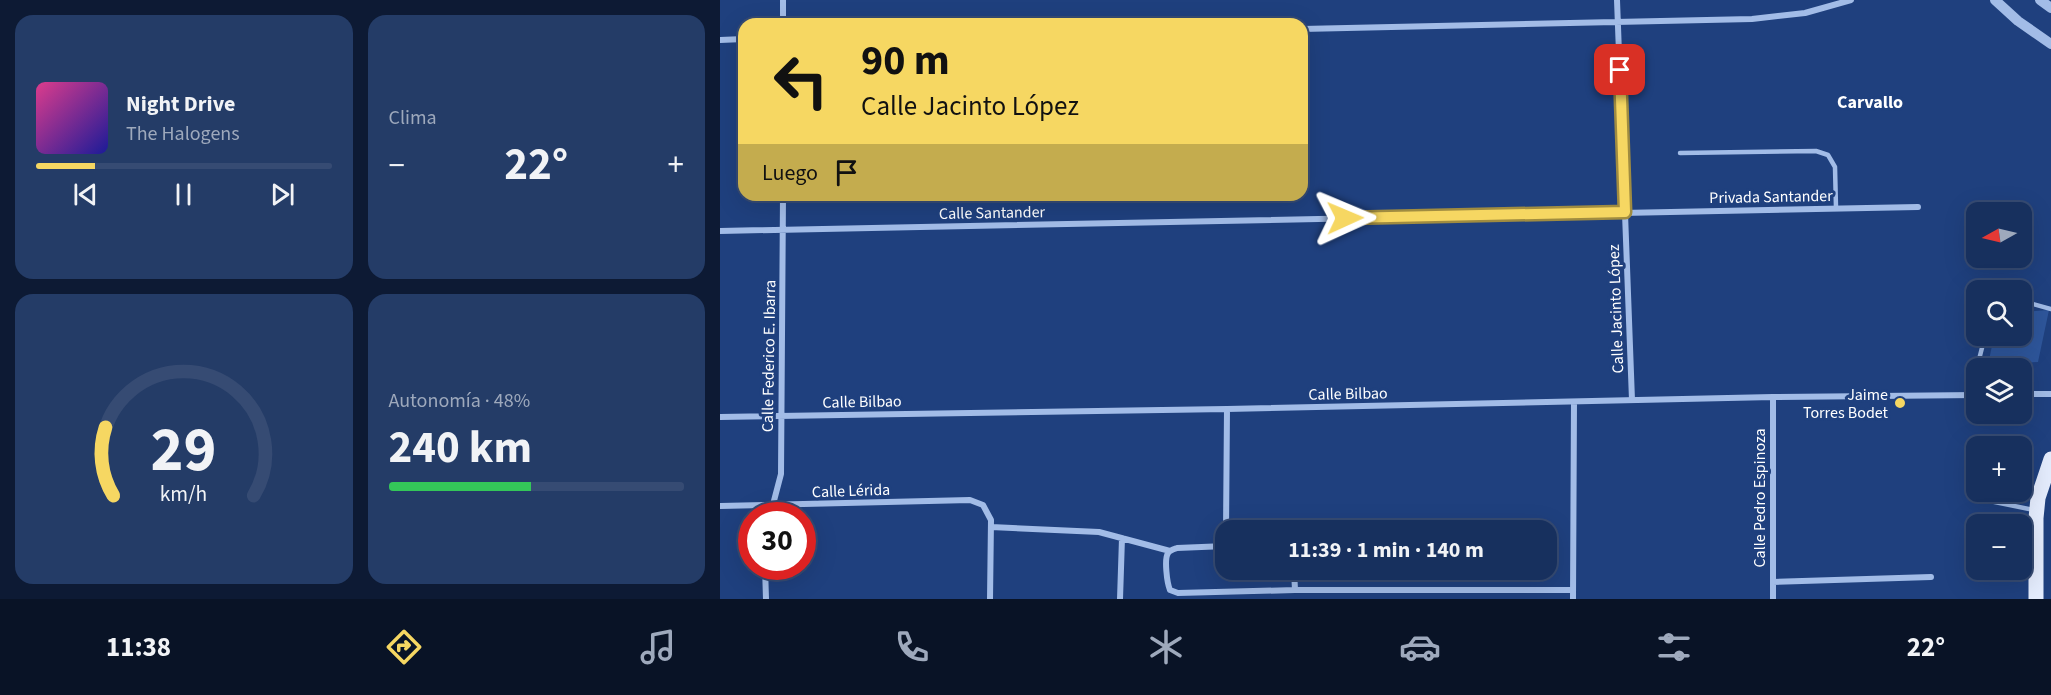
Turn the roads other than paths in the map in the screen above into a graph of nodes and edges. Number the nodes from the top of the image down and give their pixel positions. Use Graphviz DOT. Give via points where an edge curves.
graph roads {
  1 [pos="783,0"];
  2 [pos="1617,0"];
  3 [pos="1851,0"];
  4 [pos="1995,0"];
  5 [pos="2040,0"];
  6 [pos="2051,8"];
  7 [pos="783,18"];
  8 [pos="1618,23"];
  9 [pos="1308,29"];
  10 [pos="738,39"];
  11 [pos="720,40"];
  12 [pos="2051,44"];
  13 [pos="1680,153"];
  14 [pos="783,201"];
  15 [pos="1918,207"];
  16 [pos="1836,208"];
  17 [pos="1625,212"];
  18 [pos="783,230"];
  19 [pos="720,231"];
  20 [pos="2032,304"];
  21 [pos="2051,309"];
  22 [pos="2032,394"];
  23 [pos="2051,394"];
  24 [pos="1966,395"];
  25 [pos="1773,397"];
  26 [pos="1632,400"];
  27 [pos="1574,402"];
  28 [pos="1227,409"];
  29 [pos="780,415"];
  30 [pos="720,417"];
  31 [pos="2051,459"];
  32 [pos="773,502"];
  33 [pos="1996,502"];
  34 [pos="816,505"];
  35 [pos="720,506"];
  36 [pos="738,506"];
  37 [pos="2037,510"];
  38 [pos="1226,520"];
  39 [pos="991,527"];
  40 [pos="1122,538"];
  41 [pos="2032,542"];
  42 [pos="1215,546"];
  43 [pos="1170,551"];
  44 [pos="1931,577"];
  45 [pos="2032,578"];
  46 [pos="765,580"];
  47 [pos="1294,580"];
  48 [pos="1773,582"];
  49 [pos="1295,590"];
  50 [pos="1573,591"];
  51 [pos="766,599"];
  52 [pos="990,599"];
  53 [pos="1120,599"];
  54 [pos="1573,599"];
  55 [pos="1773,599"];
  56 [pos="2036,599"];
  1 -- 7 [label="street"];
  2 -- 8 [label="street, Calle Jacinto López"];
  3 -- 8 [label="street" via="1804,13 1752,19"];
  4 -- 12 [label="street"];
  5 -- 6 [label="street"];
  8 -- 9 [label="street"];
  8 -- 17 [label="street, Calle Jacinto López"];
  10 -- 11 [label="street"];
  13 -- 16 [label="lane" via="1816,150 1828,154 1835,167"];
  14 -- 18 [label="street, Calle Federico E. Ibarra"];
  15 -- 16 [label="street, Privada Santander"];
  16 -- 17 [label="street, Privada Santander"];
  17 -- 18 [label="street, Calle Santander"];
  17 -- 26 [label="street, Calle Jacinto López"];
  18 -- 19 [label="street, Calle Santander"];
  18 -- 29 [label="street, Calle Federico E. Ibarra"];
  20 -- 21 [label="lane"];
  22 -- 23 [label="street"];
  24 -- 25 [label="street, Calle Bilbao"];
  25 -- 26 [label="street, Calle Bilbao"];
  25 -- 48 [label="street, Calle Pedro Espinoza"];
  26 -- 27 [label="street, Calle Bilbao"];
  27 -- 28 [label="street, Calle Bilbao"];
  27 -- 50 [label="street"];
  28 -- 29 [label="street, Calle Bilbao"];
  28 -- 38 [label="street"];
  29 -- 30 [label="street, Calle Bilbao"];
  29 -- 32 [label="street, Calle Federico E. Ibarra" via="781,474"];
  31 -- 37 [label="main road"];
  33 -- 37 [label="lane"];
  34 -- 39 [label="street, Calle Lérida" via="970,500 982,505"];
  35 -- 36 [label="street, Calle Lérida"];
  37 -- 41 [label="main road"];
  39 -- 40 [label="street" via="1099,532"];
  39 -- 52 [label="street"];
  40 -- 43 [label="street"];
  40 -- 53 [label="street"];
  42 -- 43 [label="street"];
  43 -- 49 [label="street" via="1166,555 1167,583 1170,590 1178,593"];
  44 -- 48 [label="street"];
  45 -- 56 [label="main road"];
  46 -- 51 [label="street"];
  47 -- 49 [label="street"];
  48 -- 55 [label="street, Calle Pedro Espinoza"];
  49 -- 50 [label="street"];
  50 -- 54 [label="street"];
}
